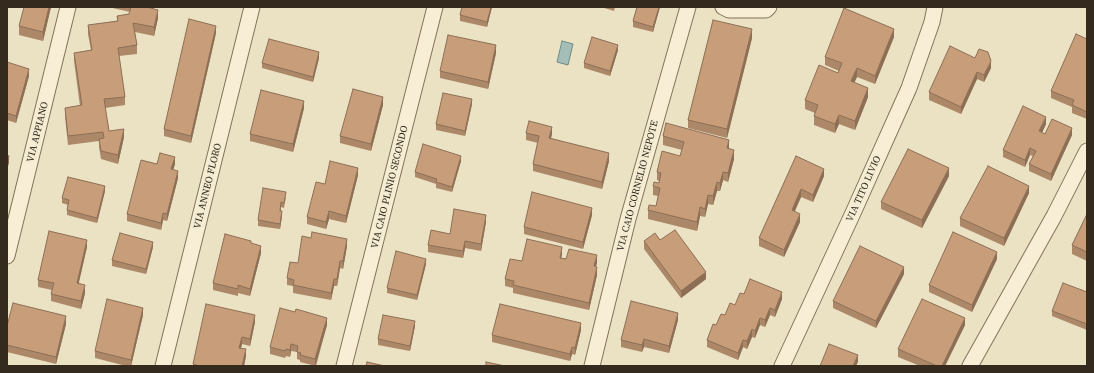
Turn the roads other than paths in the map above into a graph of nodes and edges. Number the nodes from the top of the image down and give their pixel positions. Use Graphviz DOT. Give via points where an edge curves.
graph roads {
  1 [pos="68,7"];
  2 [pos="252,7"];
  3 [pos="435,7"];
  4 [pos="688,7"];
  5 [pos="723,7"];
  6 [pos="769,7"];
  7 [pos="935,7"];
  8 [pos="1087,151"];
  9 [pos="7,256"];
  10 [pos="163,366"];
  11 [pos="344,366"];
  12 [pos="592,366"];
  13 [pos="782,366"];
  14 [pos="970,366"];
  1 -- 9 [label="street, VIA APPIANO"];
  2 -- 10 [label="street, VIA ANNEO FLORO"];
  3 -- 11 [label="street, VIA CAIO PLINIO SECONDO"];
  4 -- 12 [label="street, VIA CAIO CORNELIO NEPOTE" via="628,219"];
  5 -- 6 [label="street" via="729,10 766,10"];
  7 -- 13 [label="street, VIA TITO LIVIO" via="909,88"];
  8 -- 14 [label="street" via="1054,216"];
}
